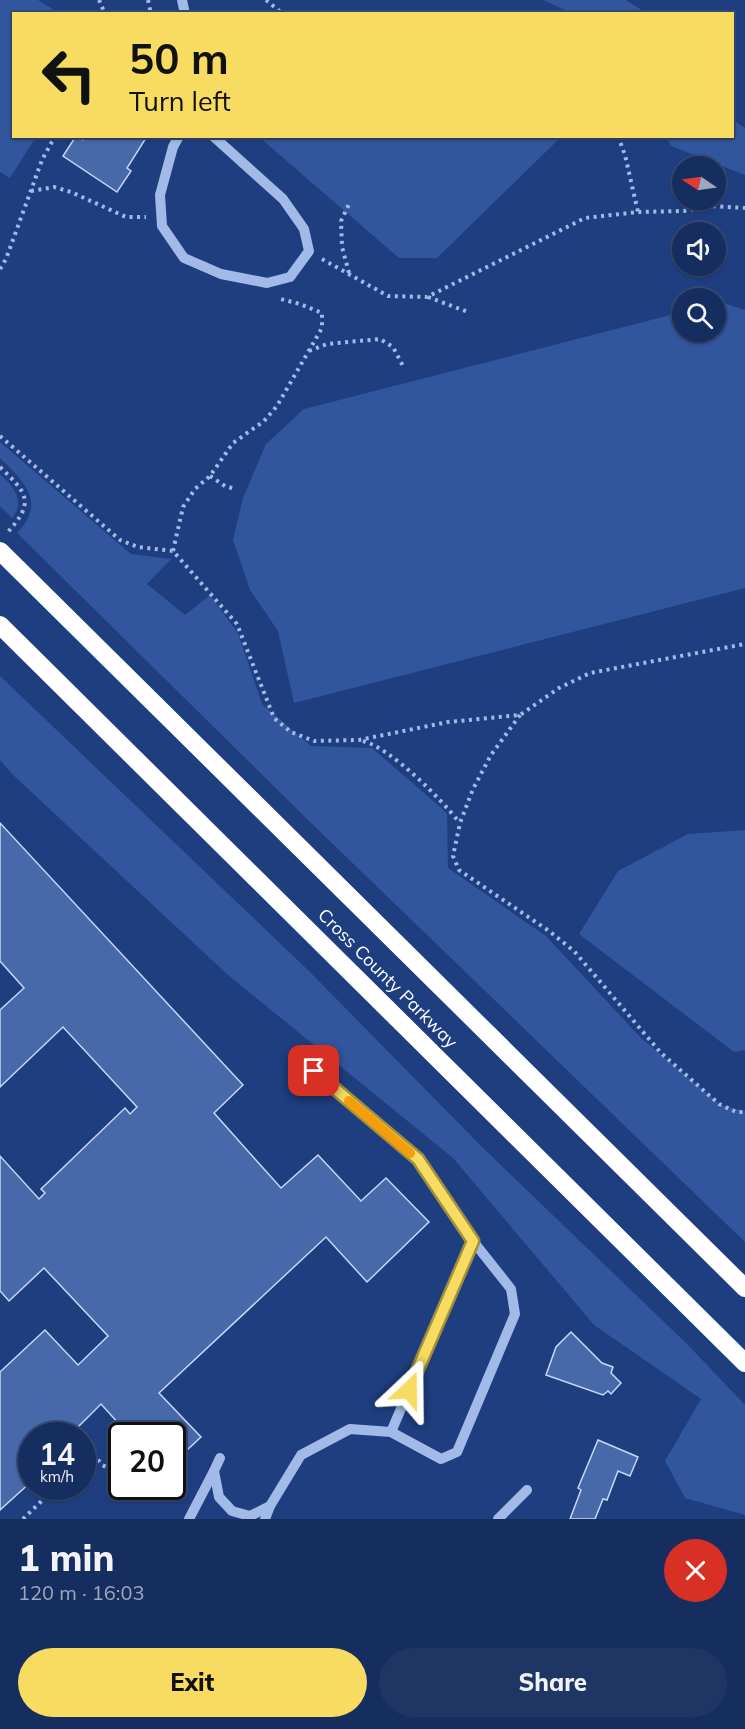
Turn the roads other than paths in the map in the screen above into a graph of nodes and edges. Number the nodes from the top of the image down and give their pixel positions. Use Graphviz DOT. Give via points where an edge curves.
graph roads {
  1 [pos="178,138"];
  2 [pos="215,138"];
  3 [pos="0,551"];
  4 [pos="0,625"];
  5 [pos="314,1071"];
  6 [pos="473,1241"];
  7 [pos="745,1288"];
  8 [pos="745,1363"];
  9 [pos="391,1432"];
  10 [pos="220,1458"];
  11 [pos="214,1472"];
  12 [pos="527,1490"];
  13 [pos="270,1506"];
  14 [pos="189,1519"];
  15 [pos="265,1519"];
  16 [pos="498,1519"];
  1 -- 2 [label="lane" via="159,195 162,226 184,258 221,274 267,283 290,277 309,251 304,229 283,198"];
  3 -- 7 [label="highway, Cross County Parkway"];
  4 -- 8 [label="highway, Cross County Parkway"];
  5 -- 6 [label="lane" via="418,1159"];
  6 -- 9 [label="lane"];
  6 -- 9 [label="lane" via="511,1289 515,1314 458,1452 441,1459"];
  9 -- 13 [label="lane" via="350,1429 301,1455"];
  10 -- 11 [label="lane"];
  11 -- 13 [label="lane" via="219,1497 232,1511 250,1516"];
  11 -- 14 [label="lane"];
  12 -- 16 [label="lane"];
  13 -- 15 [label="lane"];
}
